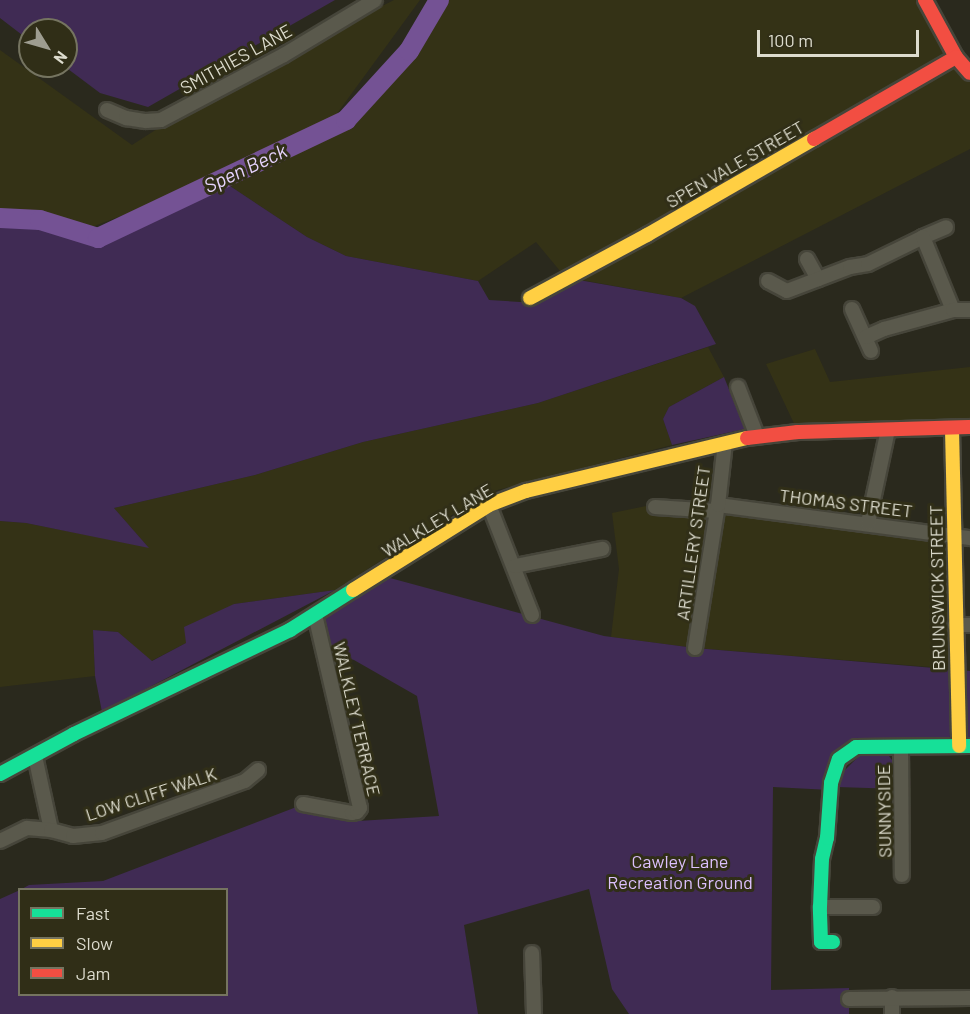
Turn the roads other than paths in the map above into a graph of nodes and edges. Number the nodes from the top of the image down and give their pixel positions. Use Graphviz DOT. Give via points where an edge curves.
graph roads {
  1 [pos="375,0"];
  2 [pos="925,0"];
  3 [pos="956,57"];
  4 [pos="970,73"];
  5 [pos="107,110"];
  6 [pos="946,227"];
  7 [pos="923,237"];
  8 [pos="807,259"];
  9 [pos="818,279"];
  10 [pos="768,281"];
  11 [pos="530,298"];
  12 [pos="852,309"];
  13 [pos="953,310"];
  14 [pos="970,310"];
  15 [pos="866,337"];
  16 [pos="871,351"];
  17 [pos="738,387"];
  18 [pos="970,427"];
  19 [pos="952,429"];
  20 [pos="888,430"];
  21 [pos="757,436"];
  22 [pos="725,443"];
  23 [pos="489,504"];
  24 [pos="655,507"];
  25 [pos="717,508"];
  26 [pos="868,523"];
  27 [pos="953,536"];
  28 [pos="970,538"];
  29 [pos="602,549"];
  30 [pos="515,566"];
  31 [pos="317,614"];
  32 [pos="532,615"];
  33 [pos="955,625"];
  34 [pos="970,625"];
  35 [pos="695,648"];
  36 [pos="964,746"];
  37 [pos="901,747"];
  38 [pos="35,756"];
  39 [pos="258,770"];
  40 [pos="0,774"];
  41 [pos="303,804"];
  42 [pos="51,830"];
  43 [pos="0,841"];
  44 [pos="902,875"];
  45 [pos="820,907"];
  46 [pos="873,907"];
  47 [pos="833,942"];
  48 [pos="532,953"];
  49 [pos="892,997"];
  50 [pos="970,998"];
  51 [pos="849,999"];
  52 [pos="534,1014"];
  53 [pos="892,1014"];
  1 -- 5 [label="street, SMITHIES LANE" via="284,55 161,120 126,118"];
  2 -- 3 [label="street"];
  3 -- 4 [label="street"];
  3 -- 11 [label="street, SPEN VALE STREET"];
  6 -- 7 [label="street"];
  7 -- 9 [label="street" via="868,264"];
  7 -- 13 [label="street"];
  8 -- 9 [label="street"];
  9 -- 10 [label="street" via="787,291"];
  12 -- 15 [label="street"];
  13 -- 14 [label="street"];
  13 -- 15 [label="street"];
  15 -- 16 [label="street"];
  17 -- 21 [label="street"];
  18 -- 19 [label="street, WALKLEY LANE"];
  19 -- 20 [label="street, WALKLEY LANE"];
  19 -- 27 [label="street, BRUNSWICK STREET"];
  20 -- 21 [label="street, WALKLEY LANE"];
  20 -- 26 [label="street"];
  21 -- 22 [label="street, WALKLEY LANE"];
  22 -- 23 [label="street, WALKLEY LANE" via="526,491"];
  22 -- 25 [label="street, ARTILLERY STREET"];
  23 -- 30 [label="street"];
  23 -- 31 [label="street, WALKLEY LANE"];
  24 -- 25 [label="street, THOMAS STREET"];
  25 -- 26 [label="street, THOMAS STREET"];
  25 -- 35 [label="street, ARTILLERY STREET"];
  26 -- 27 [label="street, THOMAS STREET"];
  27 -- 28 [label="street, THOMAS STREET"];
  27 -- 33 [label="street, BRUNSWICK STREET"];
  29 -- 30 [label="street"];
  30 -- 32 [label="street"];
  31 -- 38 [label="street, WALKLEY LANE"];
  31 -- 41 [label="street, WALKLEY TERRACE" via="360,808 352,813"];
  33 -- 34 [label="street"];
  33 -- 36 [label="street, BRUNSWICK STREET"];
  36 -- 37 [label="street"];
  37 -- 44 [label="street, SUNNYSIDE"];
  37 -- 45 [label="street" via="856,747 839,759 830,790"];
  38 -- 40 [label="street, WALKLEY LANE"];
  38 -- 42 [label="street"];
  39 -- 42 [label="street, LOW CLIFF WALK" via="245,781 102,833 73,836"];
  42 -- 43 [label="street, LOW CLIFF WALK" via="27,828"];
  45 -- 46 [label="street"];
  45 -- 47 [label="street" via="821,942"];
  48 -- 52 [label="street"];
  49 -- 50 [label="street"];
  49 -- 51 [label="street"];
  49 -- 53 [label="street"];
}
